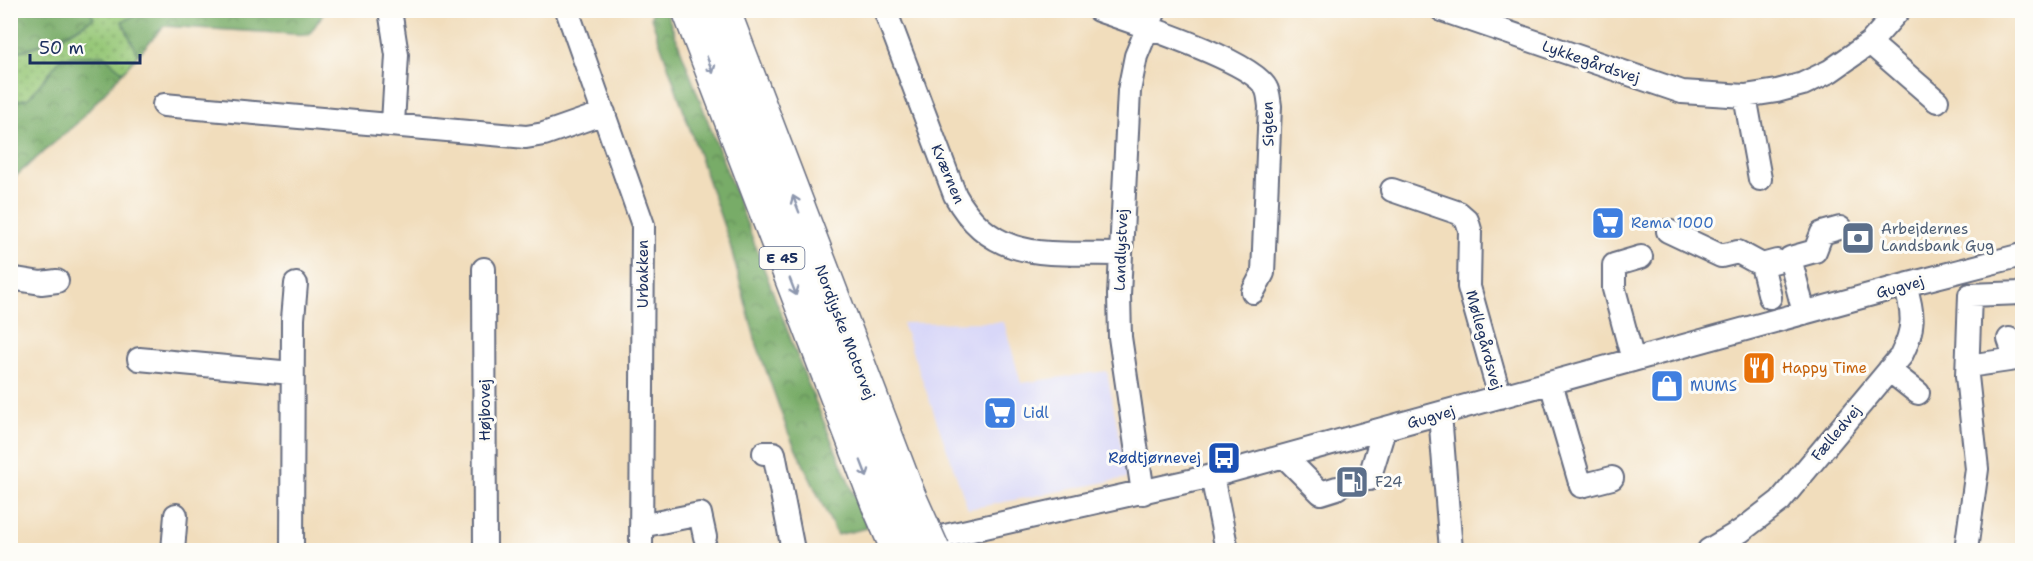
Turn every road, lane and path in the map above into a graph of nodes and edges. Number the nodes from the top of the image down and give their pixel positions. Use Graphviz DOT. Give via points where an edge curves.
graph roads {
  1 [pos="390,10"];
  2 [pos="567,10"];
  3 [pos="689,10"];
  4 [pos="723,10"];
  5 [pos="885,10"];
  6 [pos="1098,10"];
  7 [pos="1442,10"];
  8 [pos="1899,10"];
  9 [pos="1151,19"];
  10 [pos="1870,43"];
  11 [pos="1744,96"];
  12 [pos="1937,101"];
  13 [pos="164,105"];
  14 [pos="604,113"];
  15 [pos="393,123"];
  16 [pos="1760,179"];
  17 [pos="1392,190"];
  18 [pos="1840,228"];
  19 [pos="1668,231"];
  20 [pos="1121,254"];
  21 [pos="2022,255"];
  22 [pos="1641,257"];
  23 [pos="1790,258"];
  24 [pos="1762,265"];
  25 [pos="1978,267"];
  26 [pos="2022,268"];
  27 [pos="484,269"];
  28 [pos="10,278"];
  29 [pos="57,281"];
  30 [pos="296,284"];
  31 [pos="1905,285"];
  32 [pos="1253,291"];
  33 [pos="2022,293"];
  34 [pos="1770,297"];
  35 [pos="1804,313"];
  36 [pos="2009,339"];
  37 [pos="139,359"];
  38 [pos="1633,360"];
  39 [pos="1889,370"];
  40 [pos="1968,371"];
  41 [pos="292,373"];
  42 [pos="1551,383"];
  43 [pos="1918,393"];
  44 [pos="1500,397"];
  45 [pos="1440,414"];
  46 [pos="1384,430"];
  47 [pos="764,453"];
  48 [pos="1285,457"];
  49 [pos="1212,477"];
  50 [pos="1612,477"];
  51 [pos="1369,479"];
  52 [pos="1337,488"];
  53 [pos="1143,493"];
  54 [pos="893,499"];
  55 [pos="176,515"];
  56 [pos="641,526"];
  57 [pos="705,537"];
  58 [pos="174,550"];
  59 [pos="292,550"];
  60 [pos="485,550"];
  61 [pos="641,550"];
  62 [pos="793,550"];
  63 [pos="881,550"];
  64 [pos="898,550"];
  65 [pos="933,550"];
  66 [pos="1227,550"];
  67 [pos="1451,550"];
  68 [pos="1709,550"];
  69 [pos="1966,550"];
  1 -- 15 [label="street" via="398,55"];
  2 -- 14 [label="street, Urbakken"];
  3 -- 54 [label="highway, Nordjyske Motorvej / E 45, one-way"];
  54 -- 4 [label="highway, Nordjyske Motorvej / E 45, one-way"];
  5 -- 20 [label="street, Kværnen" via="956,195 979,229 997,242 1018,248"];
  6 -- 9 [label="street"];
  7 -- 11 [label="street, Lykkegårdsvej" via="1682,92"];
  8 -- 10 [label="street, Lykkegårdsvej"];
  9 -- 20 [label="street, Landlystvej" via="1136,56 1129,91"];
  9 -- 32 [label="street, Sigten" via="1255,76 1266,87 1270,106 1263,273"];
  10 -- 11 [label="street, Lykkegårdsvej" via="1830,71 1803,84"];
  10 -- 12 [label="street"];
  11 -- 16 [label="street"];
  13 -- 15 [label="street"];
  14 -- 15 [label="street" via="526,137"];
  14 -- 56 [label="street, Urbakken" via="643,225"];
  17 -- 44 [label="street, Møllegårdsvej" via="1467,219 1469,287"];
  18 -- 23 [label="street" via="1822,233 1815,251"];
  19 -- 24 [label="street" via="1721,256 1738,252"];
  20 -- 53 [label="street, Landlystvej" via="1120,337"];
  21 -- 25 [label="street, Gugvej"];
  22 -- 38 [label="street" via="1614,265 1614,289"];
  23 -- 24 [label="street"];
  23 -- 35 [label="street"];
  24 -- 34 [label="street"];
  25 -- 26 [label="street, Gugvej"];
  25 -- 31 [label="street, Gugvej"];
  27 -- 60 [label="street, Højbovej"];
  28 -- 29 [label="street" via="41,283"];
  30 -- 41 [label="street"];
  31 -- 35 [label="street, Gugvej"];
  31 -- 39 [label="street, Fælledvej" via="1913,311 1912,326 1901,356"];
  33 -- 40 [label="street" via="1970,295"];
  35 -- 38 [label="street, Gugvej"];
  36 -- 40 [label="street" via="2016,359"];
  37 -- 41 [label="street"];
  38 -- 42 [label="street, Gugvej"];
  39 -- 43 [label="street"];
  39 -- 68 [label="street, Fælledvej" via="1780,501"];
  40 -- 69 [label="street" via="1977,469"];
  41 -- 59 [label="street"];
  42 -- 44 [label="street, Gugvej"];
  42 -- 50 [label="street" via="1581,486"];
  44 -- 45 [label="street, Gugvej"];
  45 -- 46 [label="street, Gugvej"];
  45 -- 67 [label="street"];
  46 -- 48 [label="street, Gugvej"];
  46 -- 51 [label="street"];
  47 -- 62 [label="street" via="774,453"];
  48 -- 49 [label="street, Gugvej"];
  48 -- 52 [label="street" via="1321,493"];
  49 -- 53 [label="street, Gugvej"];
  49 -- 66 [label="street"];
  53 -- 63 [label="street, Gugvej"];
  54 -- 64 [label="highway, Nordjyske Motorvej / E 45, bridge"];
  54 -- 65 [label="highway, Nordjyske Motorvej / E 45, bridge"];
  55 -- 58 [label="street"];
  56 -- 57 [label="street" via="700,514"];
  56 -- 61 [label="street, Urbakken"];
}
